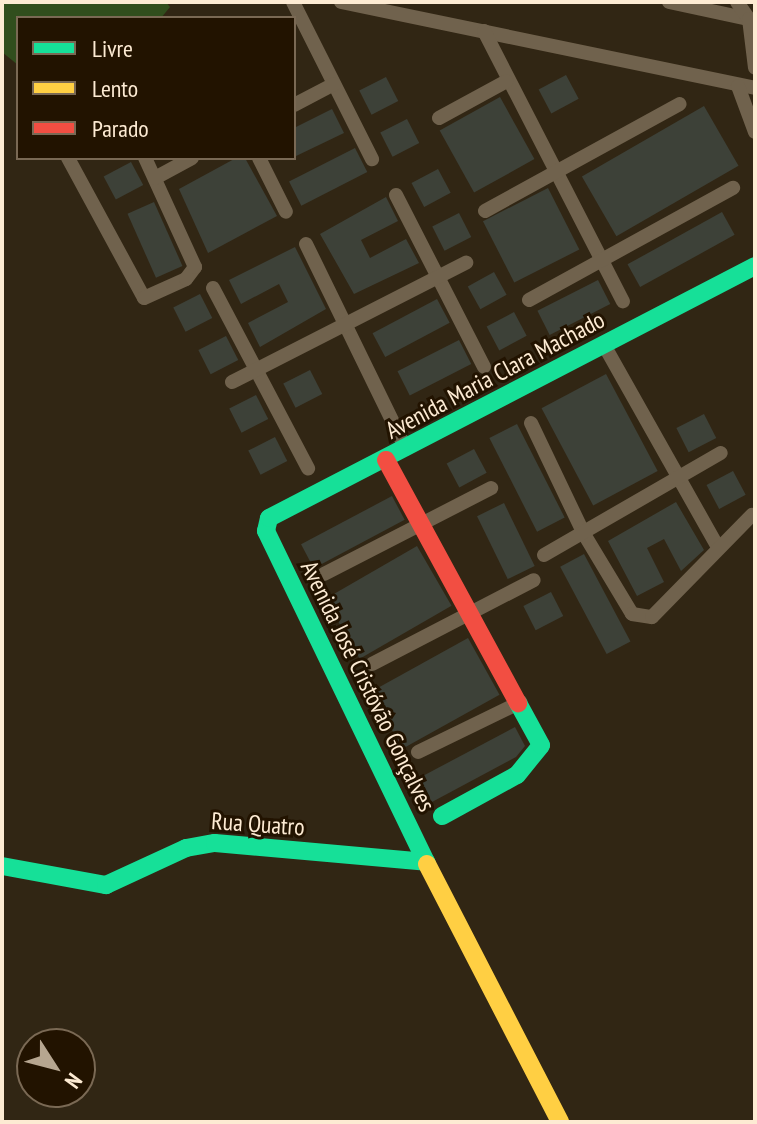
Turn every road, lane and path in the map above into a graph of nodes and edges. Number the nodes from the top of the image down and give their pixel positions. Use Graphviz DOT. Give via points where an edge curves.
graph roads {
  1 [pos="293,2"];
  2 [pos="341,2"];
  3 [pos="669,2"];
  4 [pos="737,2"];
  5 [pos="749,19"];
  6 [pos="484,31"];
  7 [pos="755,68"];
  8 [pos="507,81"];
  9 [pos="334,84"];
  10 [pos="738,86"];
  11 [pos="755,88"];
  12 [pos="296,104"];
  13 [pos="680,104"];
  14 [pos="439,118"];
  15 [pos="755,132"];
  16 [pos="372,159"];
  17 [pos="69,160"];
  18 [pos="146,160"];
  19 [pos="188,160"];
  20 [pos="260,160"];
  21 [pos="558,167"];
  22 [pos="155,178"];
  23 [pos="733,188"];
  24 [pos="396,195"];
  25 [pos="485,211"];
  26 [pos="286,212"];
  27 [pos="306,244"];
  28 [pos="603,258"];
  29 [pos="466,263"];
  30 [pos="755,266"];
  31 [pos="439,277"];
  32 [pos="213,288"];
  33 [pos="529,300"];
  34 [pos="623,301"];
  35 [pos="347,328"];
  36 [pos="604,345"];
  37 [pos="484,367"];
  38 [pos="256,370"];
  39 [pos="232,382"];
  40 [pos="531,423"];
  41 [pos="406,449"];
  42 [pos="721,453"];
  43 [pos="386,460"];
  44 [pos="308,468"];
  45 [pos="679,482"];
  46 [pos="491,488"];
  47 [pos="752,515"];
  48 [pos="422,523"];
  49 [pos="266,531"];
  50 [pos="584,534"];
  51 [pos="718,547"];
  52 [pos="544,555"];
  53 [pos="324,574"];
  54 [pos="534,580"];
  55 [pos="472,614"];
  56 [pos="372,664"];
  57 [pos="521,702"];
  58 [pos="418,752"];
  59 [pos="442,816"];
  60 [pos="426,862"];
  61 [pos="2,866"];
  62 [pos="560,1122"];
  1 -- 9 [label="street"];
  2 -- 6 [label="street"];
  3 -- 5 [label="street"];
  4 -- 5 [label="street"];
  5 -- 7 [label="street"];
  6 -- 8 [label="street"];
  6 -- 10 [label="street"];
  8 -- 14 [label="street"];
  8 -- 21 [label="street"];
  9 -- 12 [label="street"];
  9 -- 16 [label="street"];
  10 -- 11 [label="street"];
  10 -- 15 [label="street"];
  13 -- 21 [label="street"];
  17 -- 22 [label="street" via="144,298 186,279 195,267"];
  18 -- 22 [label="street"];
  19 -- 22 [label="street"];
  20 -- 26 [label="street"];
  21 -- 25 [label="street"];
  21 -- 28 [label="street"];
  23 -- 28 [label="street"];
  24 -- 31 [label="street"];
  27 -- 35 [label="street"];
  28 -- 33 [label="street"];
  28 -- 34 [label="street"];
  29 -- 31 [label="street"];
  30 -- 36 [label="street, Avenida Maria Clara Machado"];
  31 -- 35 [label="street"];
  31 -- 37 [label="street"];
  32 -- 38 [label="street"];
  35 -- 38 [label="street"];
  35 -- 41 [label="street"];
  36 -- 41 [label="street, Avenida Maria Clara Machado"];
  36 -- 45 [label="street"];
  38 -- 39 [label="street"];
  38 -- 44 [label="street"];
  40 -- 50 [label="street"];
  41 -- 43 [label="street, Avenida Maria Clara Machado"];
  42 -- 45 [label="street"];
  43 -- 48 [label="street"];
  43 -- 49 [label="street, Avenida Maria Clara Machado" via="269,518"];
  45 -- 50 [label="street"];
  45 -- 51 [label="street"];
  46 -- 48 [label="street"];
  47 -- 51 [label="street"];
  48 -- 53 [label="street"];
  48 -- 55 [label="street"];
  49 -- 60 [label="street, Avenida José Cristóvão Gonçalves"];
  50 -- 51 [label="street" via="632,614 652,617"];
  50 -- 52 [label="street"];
  54 -- 55 [label="street"];
  55 -- 56 [label="street"];
  55 -- 57 [label="street"];
  57 -- 58 [label="street"];
  57 -- 59 [label="street" via="540,753 517,775"];
  60 -- 61 [label="street, Rua Quatro" via="215,843 186,848 106,885"];
  60 -- 62 [label="street, Avenida José Cristóvão Gonçalves"];
}
